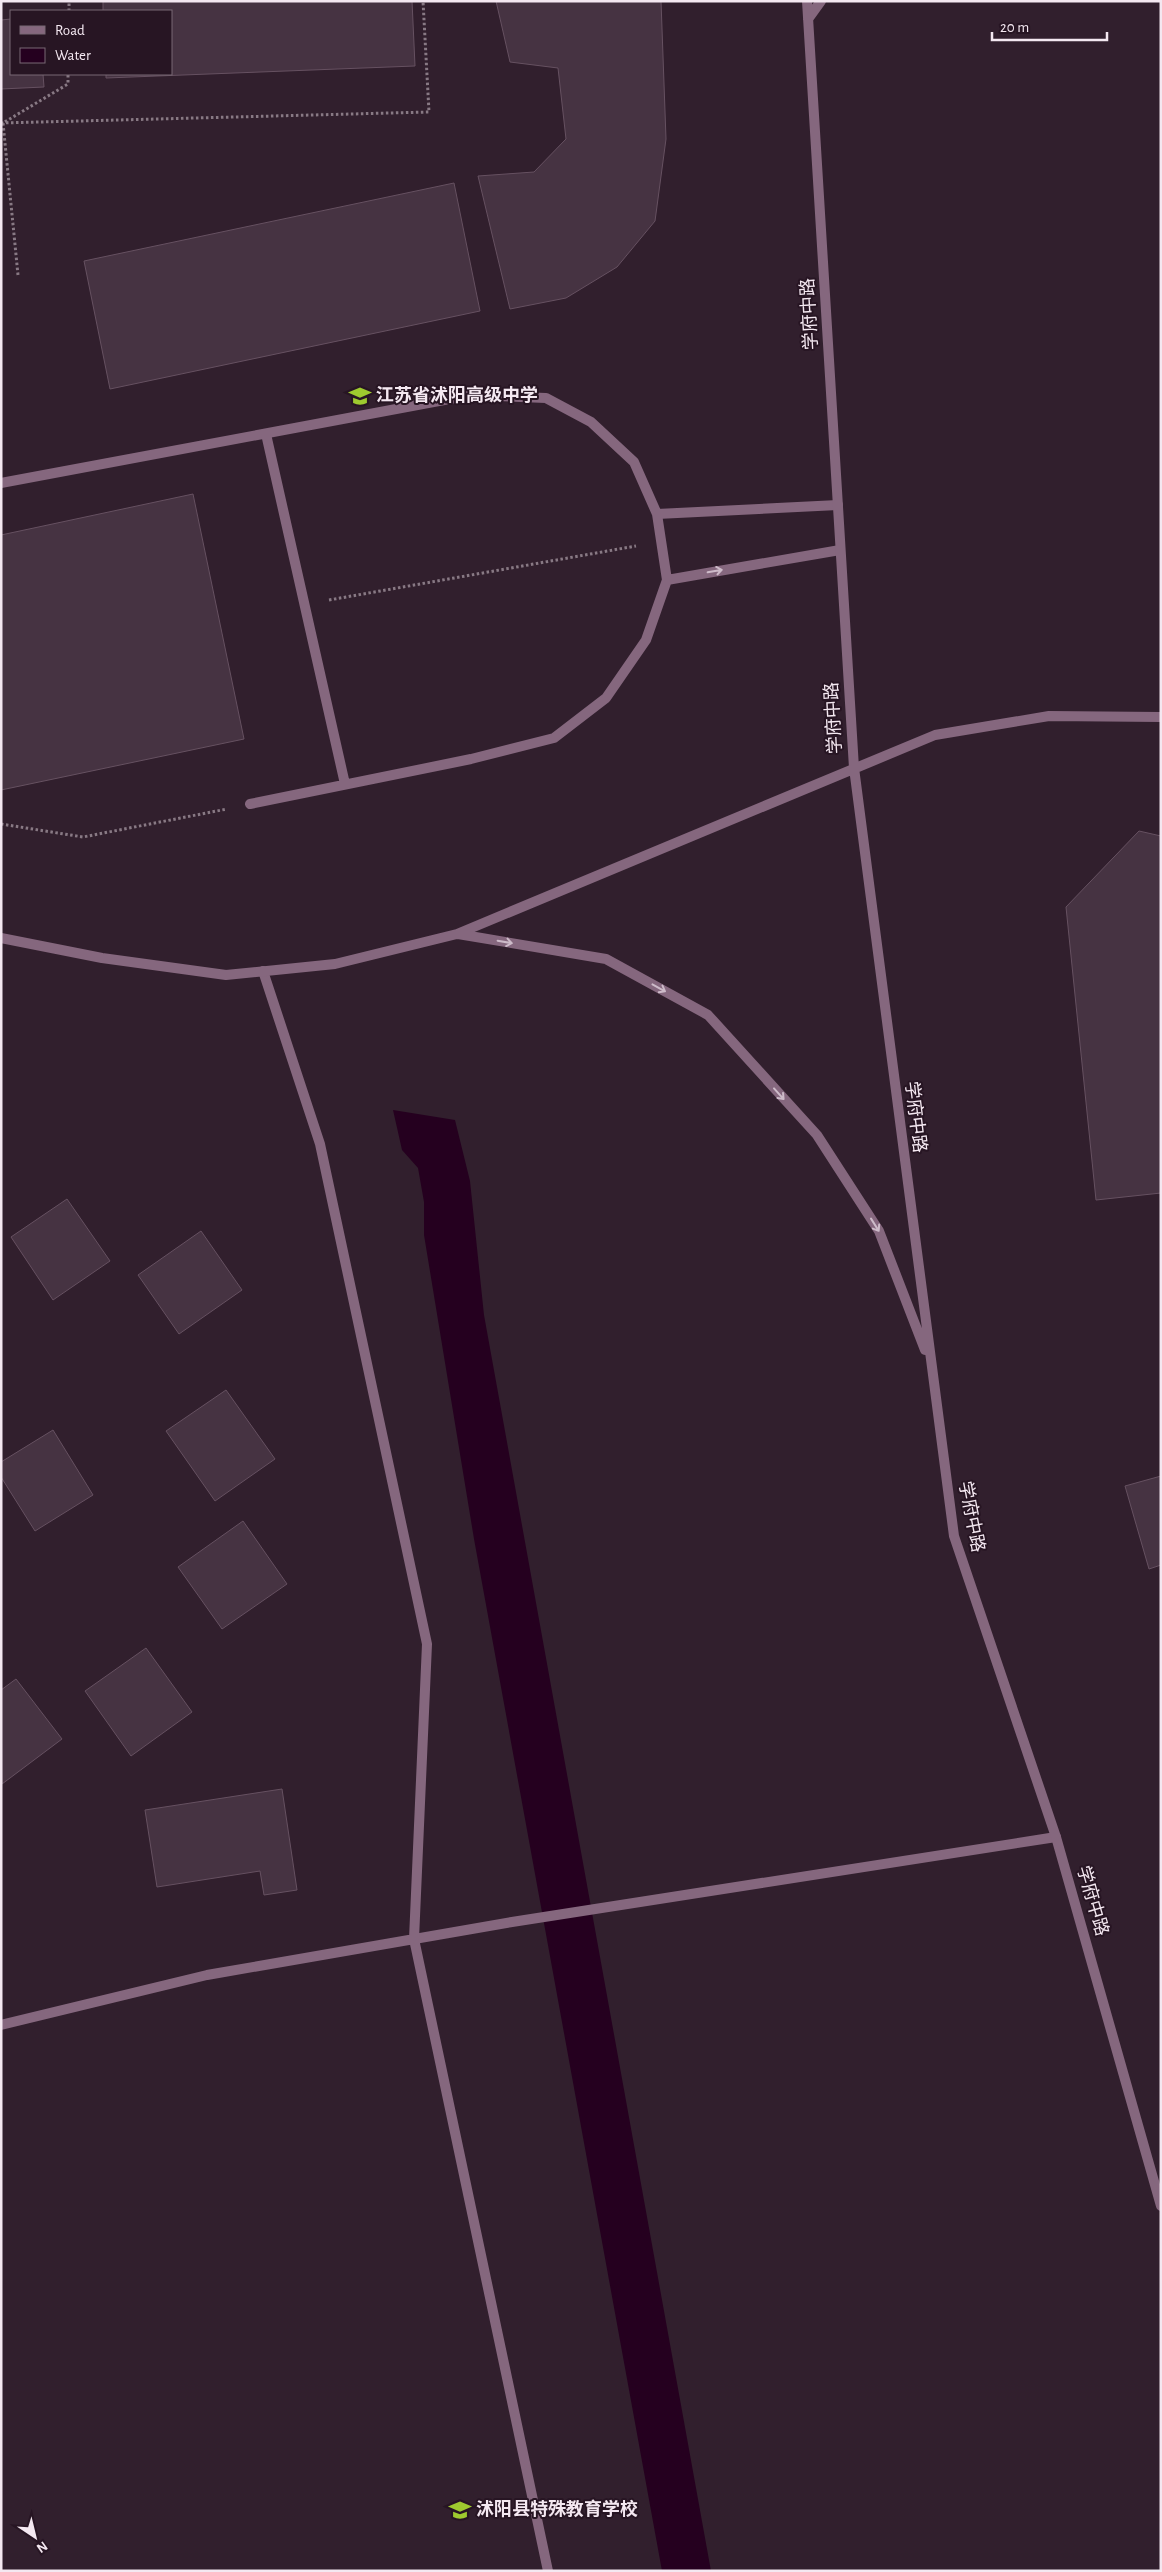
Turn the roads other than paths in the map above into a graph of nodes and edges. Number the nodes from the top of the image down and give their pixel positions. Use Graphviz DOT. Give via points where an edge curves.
graph roads {
  1 [pos="808,1"];
  2 [pos="821,1"];
  3 [pos="808,19"];
  4 [pos="266,434"];
  5 [pos="1,483"];
  6 [pos="838,505"];
  7 [pos="656,514"];
  8 [pos="840,550"];
  9 [pos="667,580"];
  10 [pos="1161,717"];
  11 [pos="854,768"];
  12 [pos="345,784"];
  13 [pos="250,804"];
  14 [pos="457,934"];
  15 [pos="1,938"];
  16 [pos="263,971"];
  17 [pos="931,1365"];
  18 [pos="1056,1836"];
  19 [pos="414,1939"];
  20 [pos="1,2025"];
  21 [pos="1161,2206"];
  22 [pos="548,2571"];
  1 -- 3 [label="street, 学府中路"];
  2 -- 3 [label="street"];
  3 -- 6 [label="street, 学府中路"];
  4 -- 5 [label="street"];
  4 -- 7 [label="street" via="471,395 546,398 591,422 634,462"];
  4 -- 12 [label="street"];
  6 -- 7 [label="street"];
  6 -- 8 [label="street, 学府中路"];
  7 -- 9 [label="street"];
  9 -- 8 [label="street, one-way"];
  8 -- 11 [label="street, 学府中路"];
  9 -- 12 [label="street" via="646,640 606,698 554,738 471,759"];
  10 -- 11 [label="street" via="1049,716 935,735"];
  11 -- 14 [label="street"];
  11 -- 17 [label="street, 学府中路"];
  12 -- 13 [label="street"];
  14 -- 16 [label="street" via="335,964"];
  14 -- 17 [label="street, one-way" via="606,959 708,1015 817,1135 879,1231"];
  15 -- 16 [label="street" via="102,958 226,975"];
  16 -- 19 [label="street" via="320,1144 428,1644"];
  17 -- 18 [label="street, 学府中路" via="954,1536"];
  18 -- 19 [label="street"];
  18 -- 21 [label="street, 学府中路"];
  19 -- 20 [label="street" via="207,1976"];
  19 -- 22 [label="street"];
}
